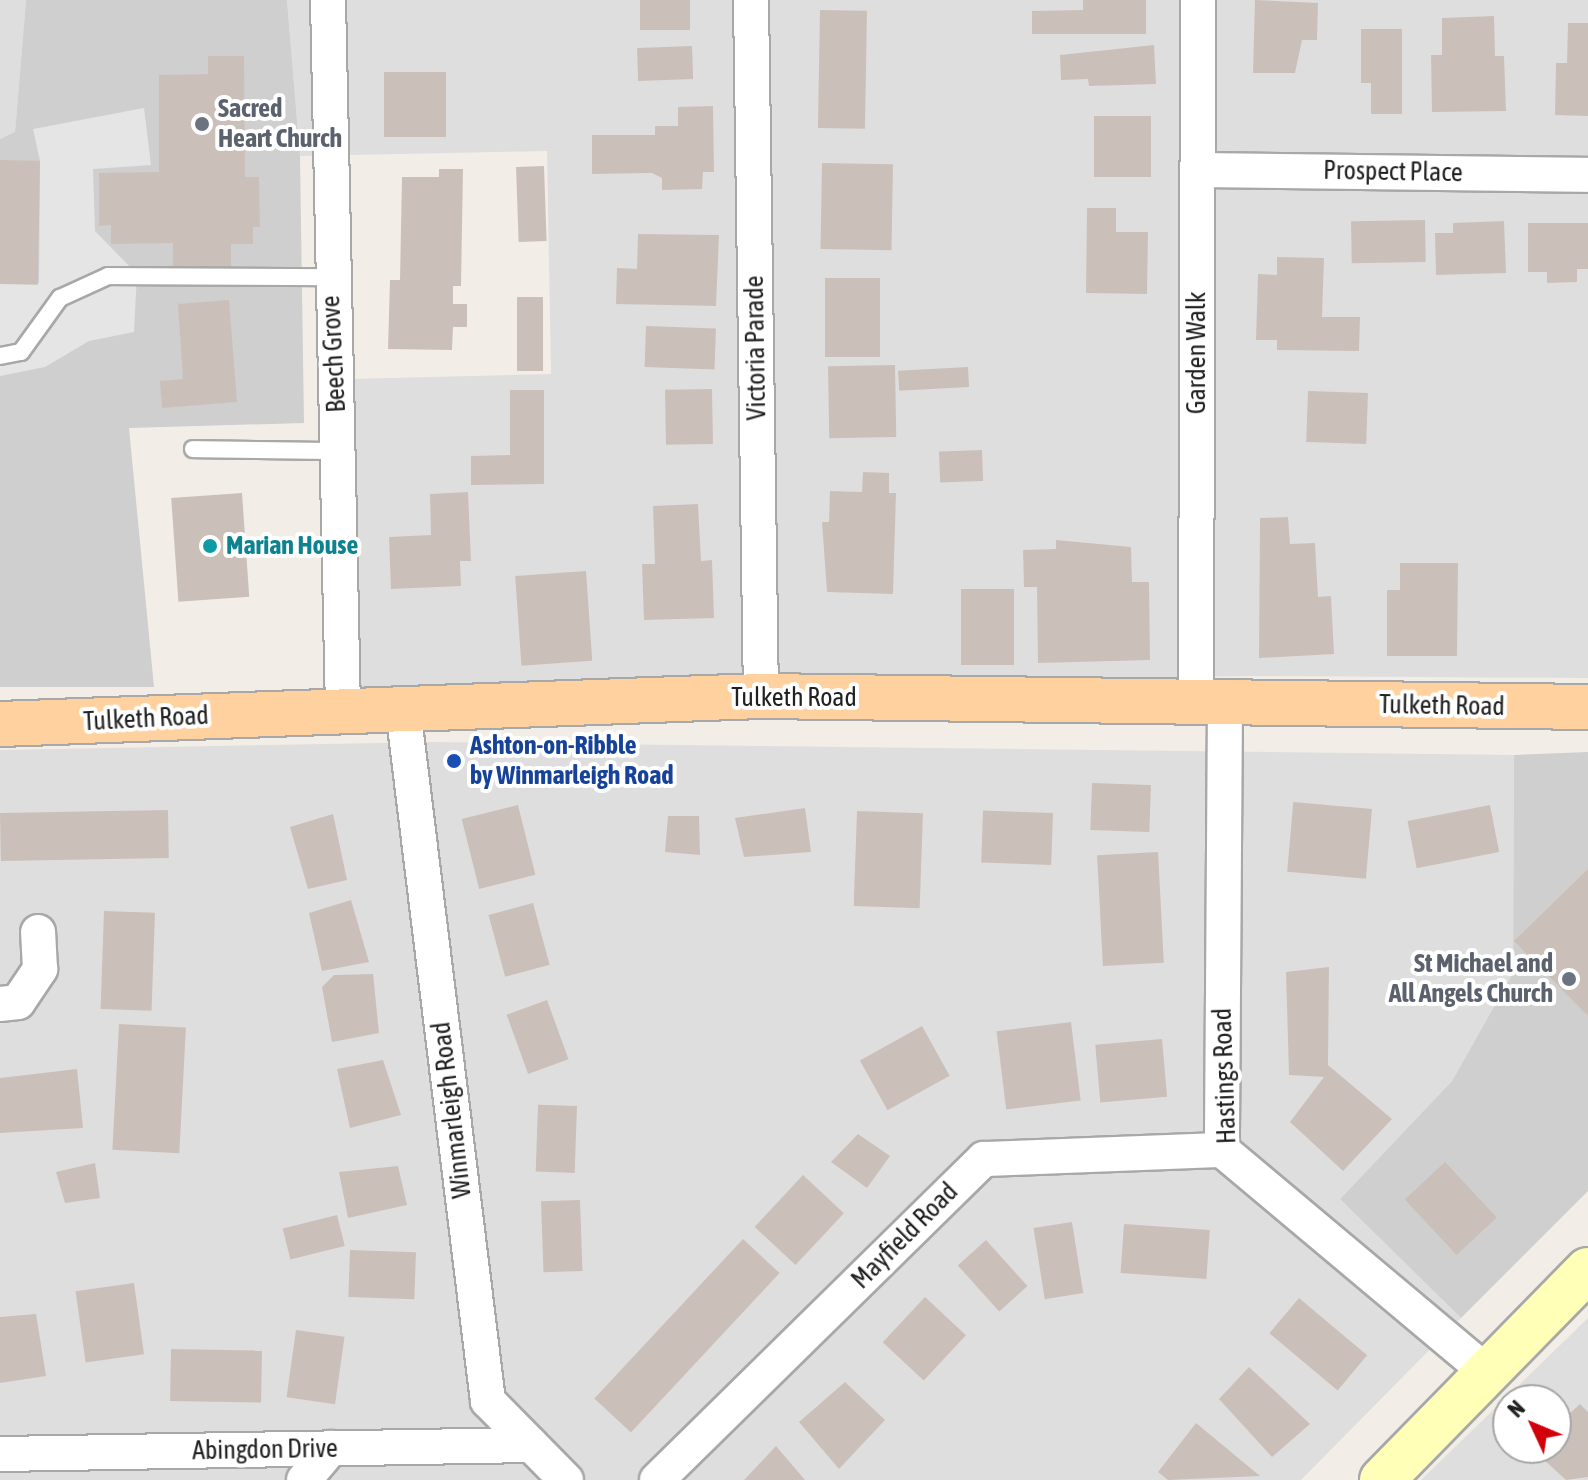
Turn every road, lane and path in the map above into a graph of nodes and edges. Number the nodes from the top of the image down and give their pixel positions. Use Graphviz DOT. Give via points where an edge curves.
graph roads {
  1 [pos="328,0"];
  2 [pos="751,0"];
  3 [pos="1198,0"];
  4 [pos="1198,170"];
  5 [pos="1588,175"];
  6 [pos="330,277"];
  7 [pos="0,356"];
  8 [pos="193,449"];
  9 [pos="338,451"];
  10 [pos="761,696"];
  11 [pos="1210,705"];
  12 [pos="1588,707"];
  13 [pos="343,709"];
  14 [pos="403,709"];
  15 [pos="0,724"];
  16 [pos="38,932"];
  17 [pos="0,1004"];
  18 [pos="1222,1150"];
  19 [pos="1588,1270"];
  20 [pos="1488,1373"];
  21 [pos="531,1445"];
  22 [pos="331,1448"];
  23 [pos="0,1454"];
  24 [pos="304,1480"];
  25 [pos="566,1480"];
  26 [pos="657,1480"];
  27 [pos="1382,1480"];
  1 -- 6 [label="street, Beech Grove"];
  2 -- 10 [label="street, Victoria Parade"];
  3 -- 4 [label="street, Garden Walk"];
  4 -- 5 [label="street, Prospect Place"];
  4 -- 11 [label="street, Garden Walk"];
  6 -- 7 [label="lane" via="108,276 60,298 21,352"];
  6 -- 9 [label="street, Beech Grove"];
  8 -- 9 [label="lane"];
  9 -- 13 [label="street, Beech Grove"];
  10 -- 11 [label="main road, Tulketh Road"];
  10 -- 14 [label="main road, Tulketh Road"];
  11 -- 12 [label="main road, Tulketh Road"];
  11 -- 18 [label="street, Hastings Road"];
  13 -- 14 [label="main road, Tulketh Road"];
  13 -- 15 [label="main road, Tulketh Road"];
  14 -- 21 [label="street, Winmarleigh Road" via="488,1401"];
  16 -- 17 [label="street" via="40,969 18,1002"];
  18 -- 20 [label="street, Hastings Road"];
  18 -- 26 [label="street, Mayfield Road" via="984,1159"];
  19 -- 20 [label="street"];
  20 -- 27 [label="street"];
  21 -- 22 [label="street, Abingdon Drive"];
  21 -- 25 [label="street, Winmarleigh Road"];
  22 -- 23 [label="street, Abingdon Drive"];
  22 -- 24 [label="street"];
}
